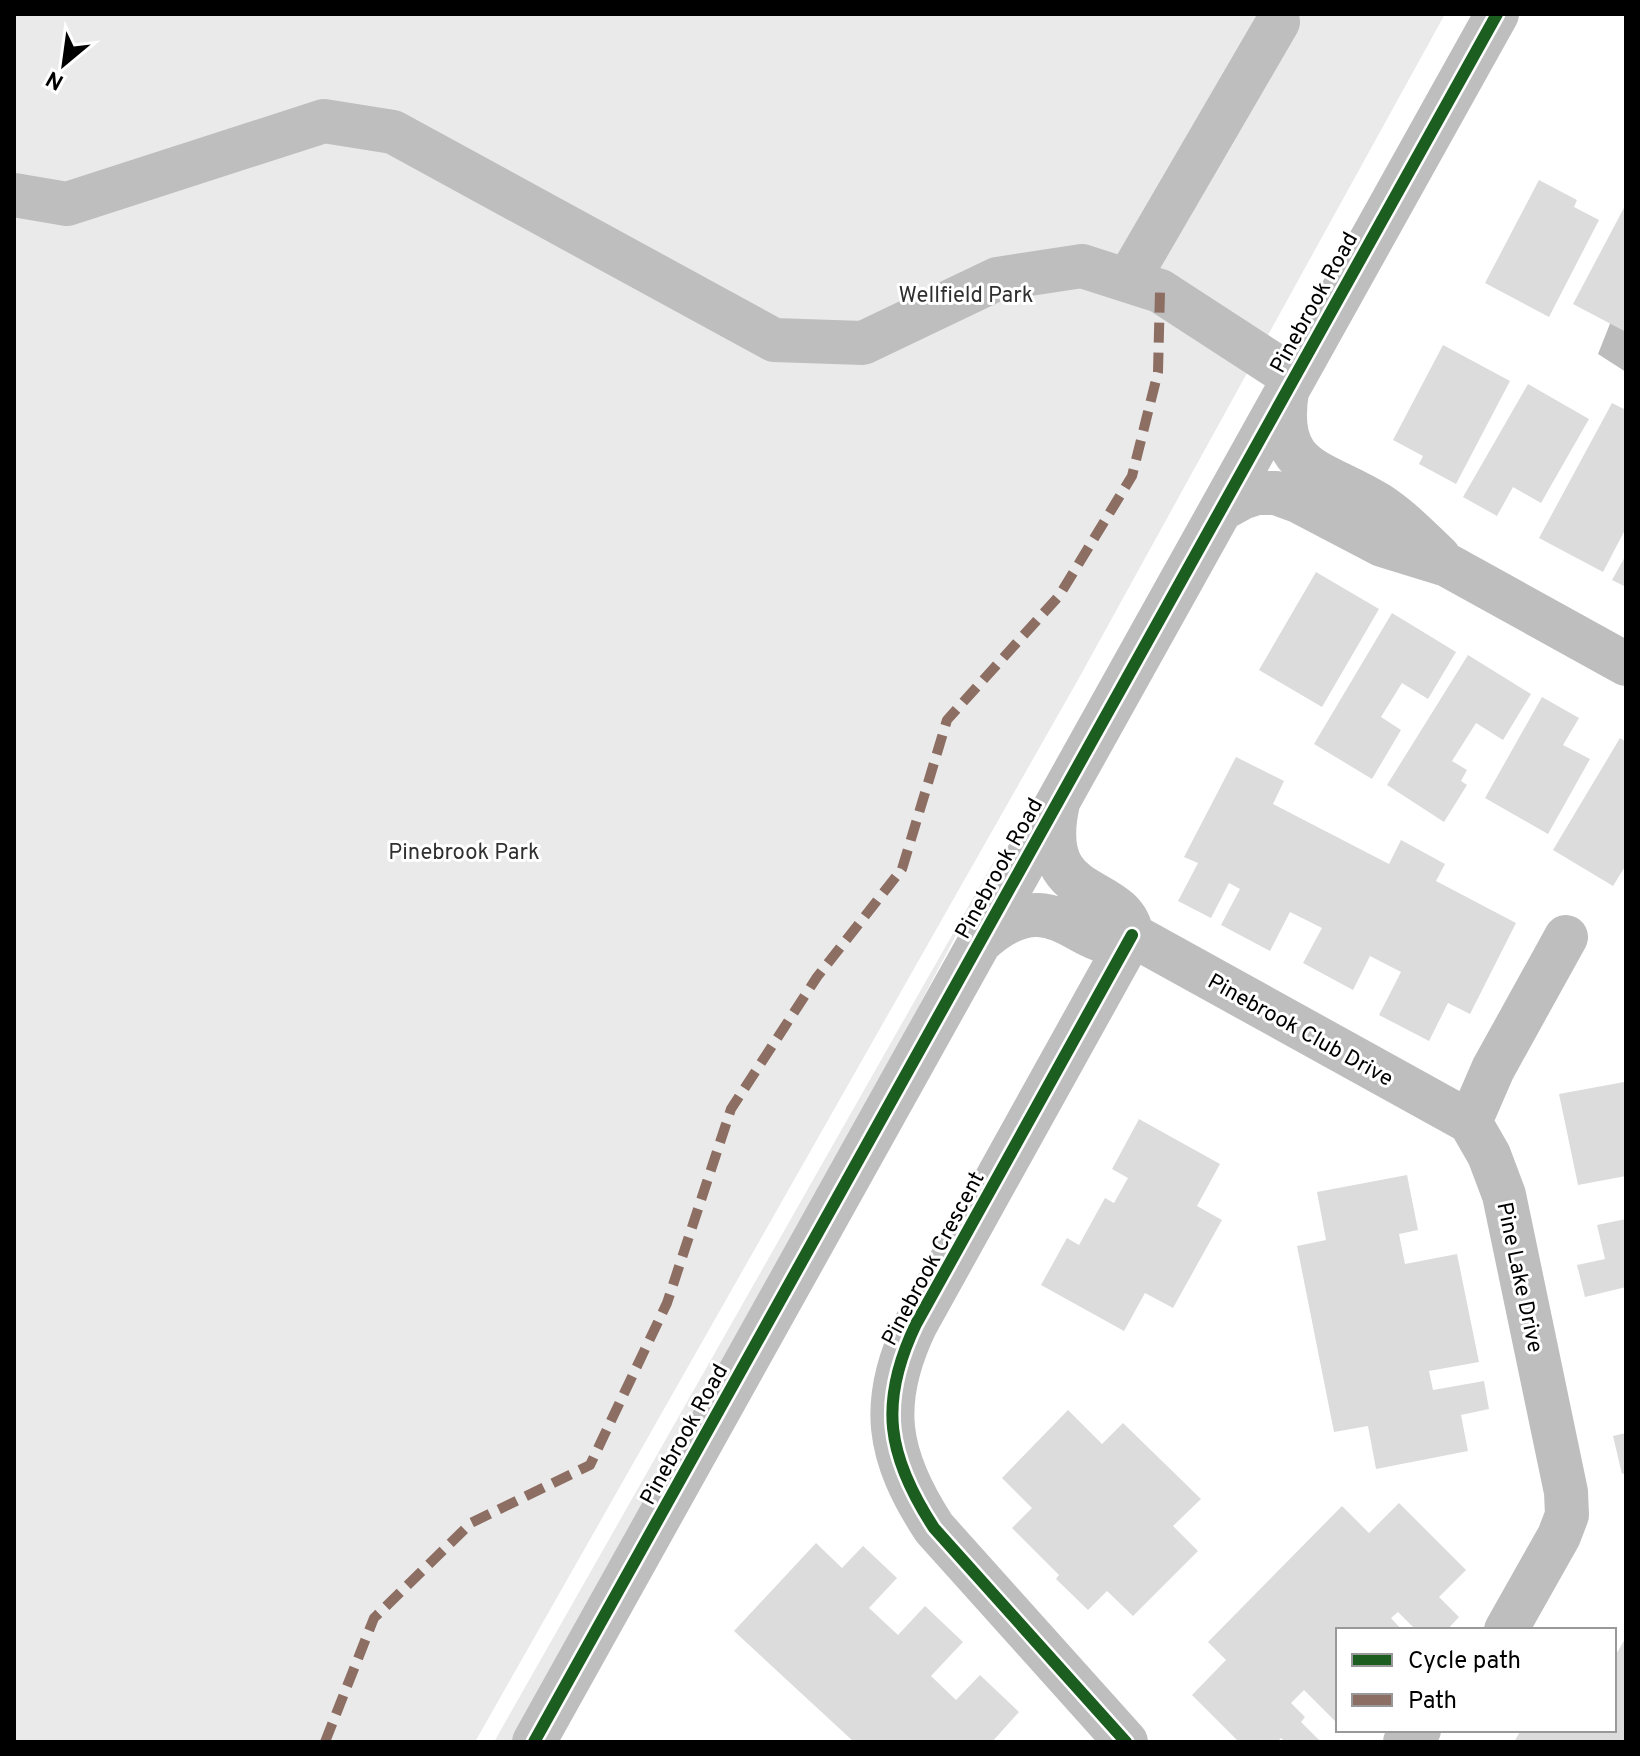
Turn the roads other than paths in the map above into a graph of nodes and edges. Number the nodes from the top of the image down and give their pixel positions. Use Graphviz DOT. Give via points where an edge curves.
graph roads {
  1 [pos="1497,14"];
  2 [pos="1278,22"];
  3 [pos="14,195"];
  4 [pos="1128,280"];
  5 [pos="1290,384"];
  6 [pos="1222,509"];
  7 [pos="1447,565"];
  8 [pos="1626,664"];
  9 [pos="1058,802"];
  10 [pos="1132,935"];
  11 [pos="1566,937"];
  12 [pos="980,942"];
  13 [pos="1470,1122"];
  14 [pos="1507,1628"];
  15 [pos="534,1742"];
  16 [pos="1126,1742"];
  1 -- 5 [label="street, Pinebrook Road"];
  2 -- 4 [label="street"];
  3 -- 4 [label="street" via="67,204 324,121 393,132 774,340 863,343 997,279 1082,266"];
  4 -- 5 [label="street" via="1160,291"];
  5 -- 6 [label="street, Pinebrook Road"];
  5 -- 7 [label="street" via="1284,431 1297,457 1401,521"];
  6 -- 7 [label="street" via="1257,493 1276,493 1382,545"];
  6 -- 9 [label="street, Pinebrook Road"];
  7 -- 8 [label="street"];
  9 -- 10 [label="street, Pinebrook Club Drive" via="1053,833 1061,866 1081,888 1123,914"];
  9 -- 12 [label="street, Pinebrook Road"];
  10 -- 12 [label="street" via="1116,943 1100,941 1064,919 1031,914 1003,924"];
  10 -- 13 [label="street, Pinebrook Club Drive"];
  10 -- 16 [label="street, Pinebrook Crescent" via="916,1324 892,1401 900,1464 934,1528"];
  11 -- 13 [label="street"];
  12 -- 15 [label="street, Pinebrook Road"];
  13 -- 14 [label="street, Pine Lake Drive" via="1504,1195 1566,1492 1567,1515 1559,1536"];
}
